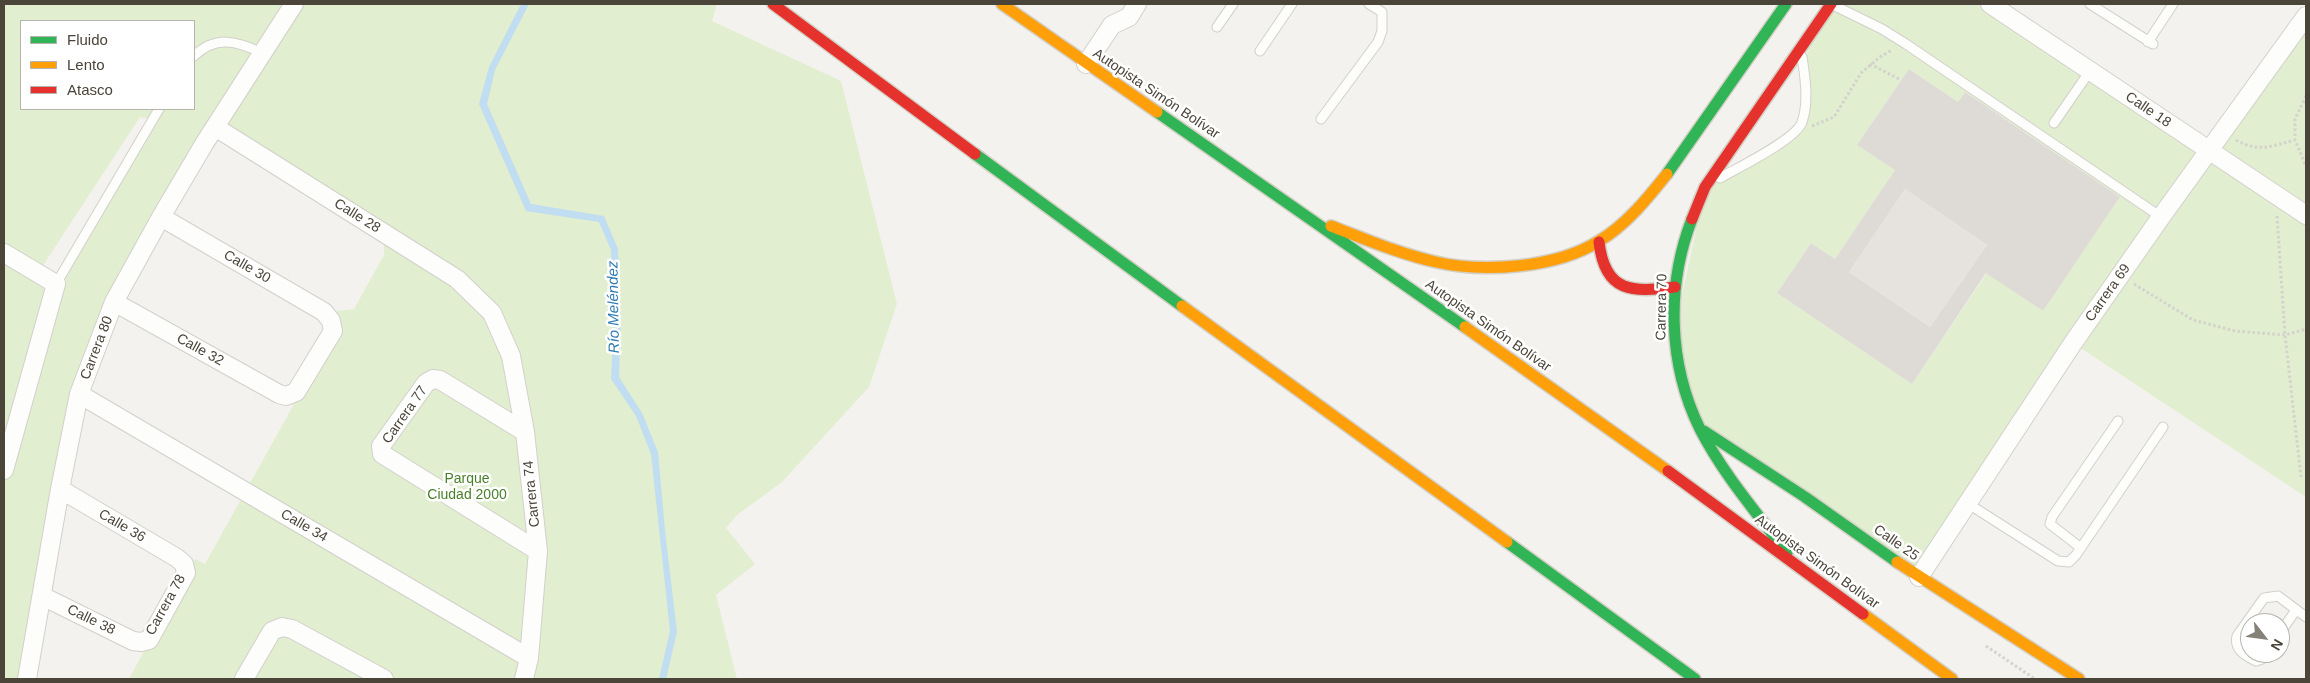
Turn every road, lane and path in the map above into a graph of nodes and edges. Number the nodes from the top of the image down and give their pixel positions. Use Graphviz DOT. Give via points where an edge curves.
graph roads {
  1 [pos="294,4"];
  2 [pos="773,4"];
  3 [pos="1002,4"];
  4 [pos="1137,4"];
  5 [pos="1233,4"];
  6 [pos="1292,4"];
  7 [pos="1369,4"];
  8 [pos="1786,4"];
  9 [pos="1830,4"];
  10 [pos="1990,4"];
  11 [pos="2090,4"];
  12 [pos="2173,4"];
  13 [pos="2306,16"];
  14 [pos="1217,27"];
  15 [pos="1906,44"];
  16 [pos="1800,48"];
  17 [pos="1260,51"];
  18 [pos="262,53"];
  19 [pos="195,55"];
  20 [pos="1086,64"];
  21 [pos="1870,64"];
  22 [pos="2090,71"];
  23 [pos="1901,80"];
  24 [pos="2306,96"];
  25 [pos="158,110"];
  26 [pos="1321,119"];
  27 [pos="2054,122"];
  28 [pos="1802,124"];
  29 [pos="215,127"];
  30 [pos="2234,139"];
  31 [pos="2295,140"];
  32 [pos="2210,152"];
  33 [pos="2306,166"];
  34 [pos="1705,187"];
  35 [pos="2277,210"];
  36 [pos="2306,216"];
  37 [pos="161,217"];
  38 [pos="2160,217"];
  39 [pos="1314,220"];
  40 [pos="1599,242"];
  41 [pos="4,253"];
  42 [pos="2132,282"];
  43 [pos="56,284"];
  44 [pos="1675,287"];
  45 [pos="114,302"];
  46 [pos="492,313"];
  47 [pos="2306,329"];
  48 [pos="2285,335"];
  49 [pos="79,394"];
  50 [pos="286,396"];
  51 [pos="2118,421"];
  52 [pos="1699,427"];
  53 [pos="2163,427"];
  54 [pos="525,432"];
  55 [pos="4,470"];
  56 [pos="2301,477"];
  57 [pos="60,489"];
  58 [pos="1967,503"];
  59 [pos="2081,548"];
  60 [pos="538,551"];
  61 [pos="1792,561"];
  62 [pos="184,564"];
  63 [pos="1919,577"];
  64 [pos="42,596"];
  65 [pos="2296,610"];
  66 [pos="2253,613"];
  67 [pos="2306,617"];
  68 [pos="2290,619"];
  69 [pos="2240,631"];
  70 [pos="141,642"];
  71 [pos="2240,650"];
  72 [pos="529,658"];
  73 [pos="27,679"];
  74 [pos="244,679"];
  75 [pos="384,679"];
  76 [pos="524,679"];
  77 [pos="1695,679"];
  78 [pos="1952,679"];
  79 [pos="2079,679"];
  1 -- 18 [label="street, Carrera 80"];
  2 -- 77 [label="main road"];
  3 -- 20 [label="main road, Autopista Simón Bolívar"];
  4 -- 20 [label="street" via="1129,17 1112,25"];
  5 -- 14 [label="lane"];
  6 -- 17 [label="lane"];
  7 -- 26 [label="lane" via="1382,12 1382,31 1378,42"];
  8 -- 40 [label="main road" via="1668,175 1637,210"];
  9 -- 15 [label="lane"];
  9 -- 16 [label="main road, Carrera 70"];
  10 -- 22 [label="street, Calle 18"];
  11 -- 12 [label="lane" via="2150,43"];
  13 -- 32 [label="street, Carrera 69"];
  15 -- 21 [label="path"];
  15 -- 38 [label="lane"];
  16 -- 28 [label="lane" via="1806,109"];
  16 -- 34 [label="main road, Carrera 70"];
  18 -- 19 [label="lane" via="243,44 223,42 204,47"];
  18 -- 29 [label="street, Carrera 80"];
  20 -- 39 [label="main road, Autopista Simón Bolívar"];
  21 -- 23 [label="path"];
  21 -- 28 [label="path" via="1849,90 1834,117 1812,126"];
  22 -- 27 [label="lane"];
  22 -- 32 [label="street, Calle 18"];
  24 -- 31 [label="path" via="2295,119"];
  25 -- 43 [label="lane"];
  28 -- 34 [label="lane" via="1793,135"];
  29 -- 37 [label="street, Carrera 80"];
  29 -- 46 [label="street, Calle 28" via="457,279"];
  30 -- 31 [label="path" via="2247,147 2264,148"];
  31 -- 33 [label="path"];
  32 -- 36 [label="street, Calle 18"];
  32 -- 38 [label="street, Carrera 69"];
  34 -- 44 [label="main road, Carrera 70" via="1690,220"];
  35 -- 48 [label="path"];
  37 -- 45 [label="street, Carrera 80"];
  37 -- 50 [label="street, Calle 30" via="324,312 331,321 333,331 296,392"];
  38 -- 58 [label="street, Carrera 69"];
  39 -- 40 [label="main road" via="1410,256 1474,267 1525,264 1575,252"];
  39 -- 61 [label="main road, Autopista Simón Bolívar"];
  40 -- 44 [label="main road" via="1600,257 1615,282 1643,292"];
  41 -- 43 [label="street"];
  42 -- 48 [label="path" via="2193,320 2235,331"];
  43 -- 55 [label="street"];
  44 -- 52 [label="main road, Carrera 70" via="1674,334 1681,372"];
  45 -- 49 [label="street, Carrera 80"];
  45 -- 50 [label="street, Calle 32"];
  46 -- 54 [label="street, Carrera 74" via="511,356"];
  47 -- 48 [label="path"];
  48 -- 56 [label="path"];
  49 -- 57 [label="street, Carrera 80"];
  49 -- 72 [label="street, Calle 34"];
  51 -- 59 [label="lane" via="2052,517 2050,524"];
  52 -- 61 [label="main road, Carrera 70" via="1715,455"];
  52 -- 63 [label="main road, Calle 25"];
  53 -- 59 [label="lane"];
  54 -- 60 [label="street, Carrera 74"];
  54 -- 60 [label="street, Carrera 77" via="440,380 433,379 426,383 381,446 382,454"];
  57 -- 62 [label="street, Calle 36"];
  57 -- 64 [label="street, Carrera 80"];
  58 -- 59 [label="lane" via="2058,561 2069,562"];
  58 -- 63 [label="street, Carrera 69"];
  60 -- 72 [label="street, Carrera 74"];
  61 -- 78 [label="main road, Autopista Simón Bolívar"];
  62 -- 70 [label="street, Carrera 78" via="186,573 149,640"];
  63 -- 79 [label="main road, Calle 25"];
  64 -- 70 [label="street, Calle 38" via="132,641"];
  64 -- 73 [label="street, Carrera 80"];
  65 -- 66 [label="lane" via="2278,596 2264,598"];
  65 -- 67 [label="lane"];
  65 -- 68 [label="lane"];
  69 -- 71 [label="lane" via="2236,636"];
  72 -- 76 [label="street, Carrera 74"];
  74 -- 75 [label="street" via="272,631 282,627 292,629"];
}
